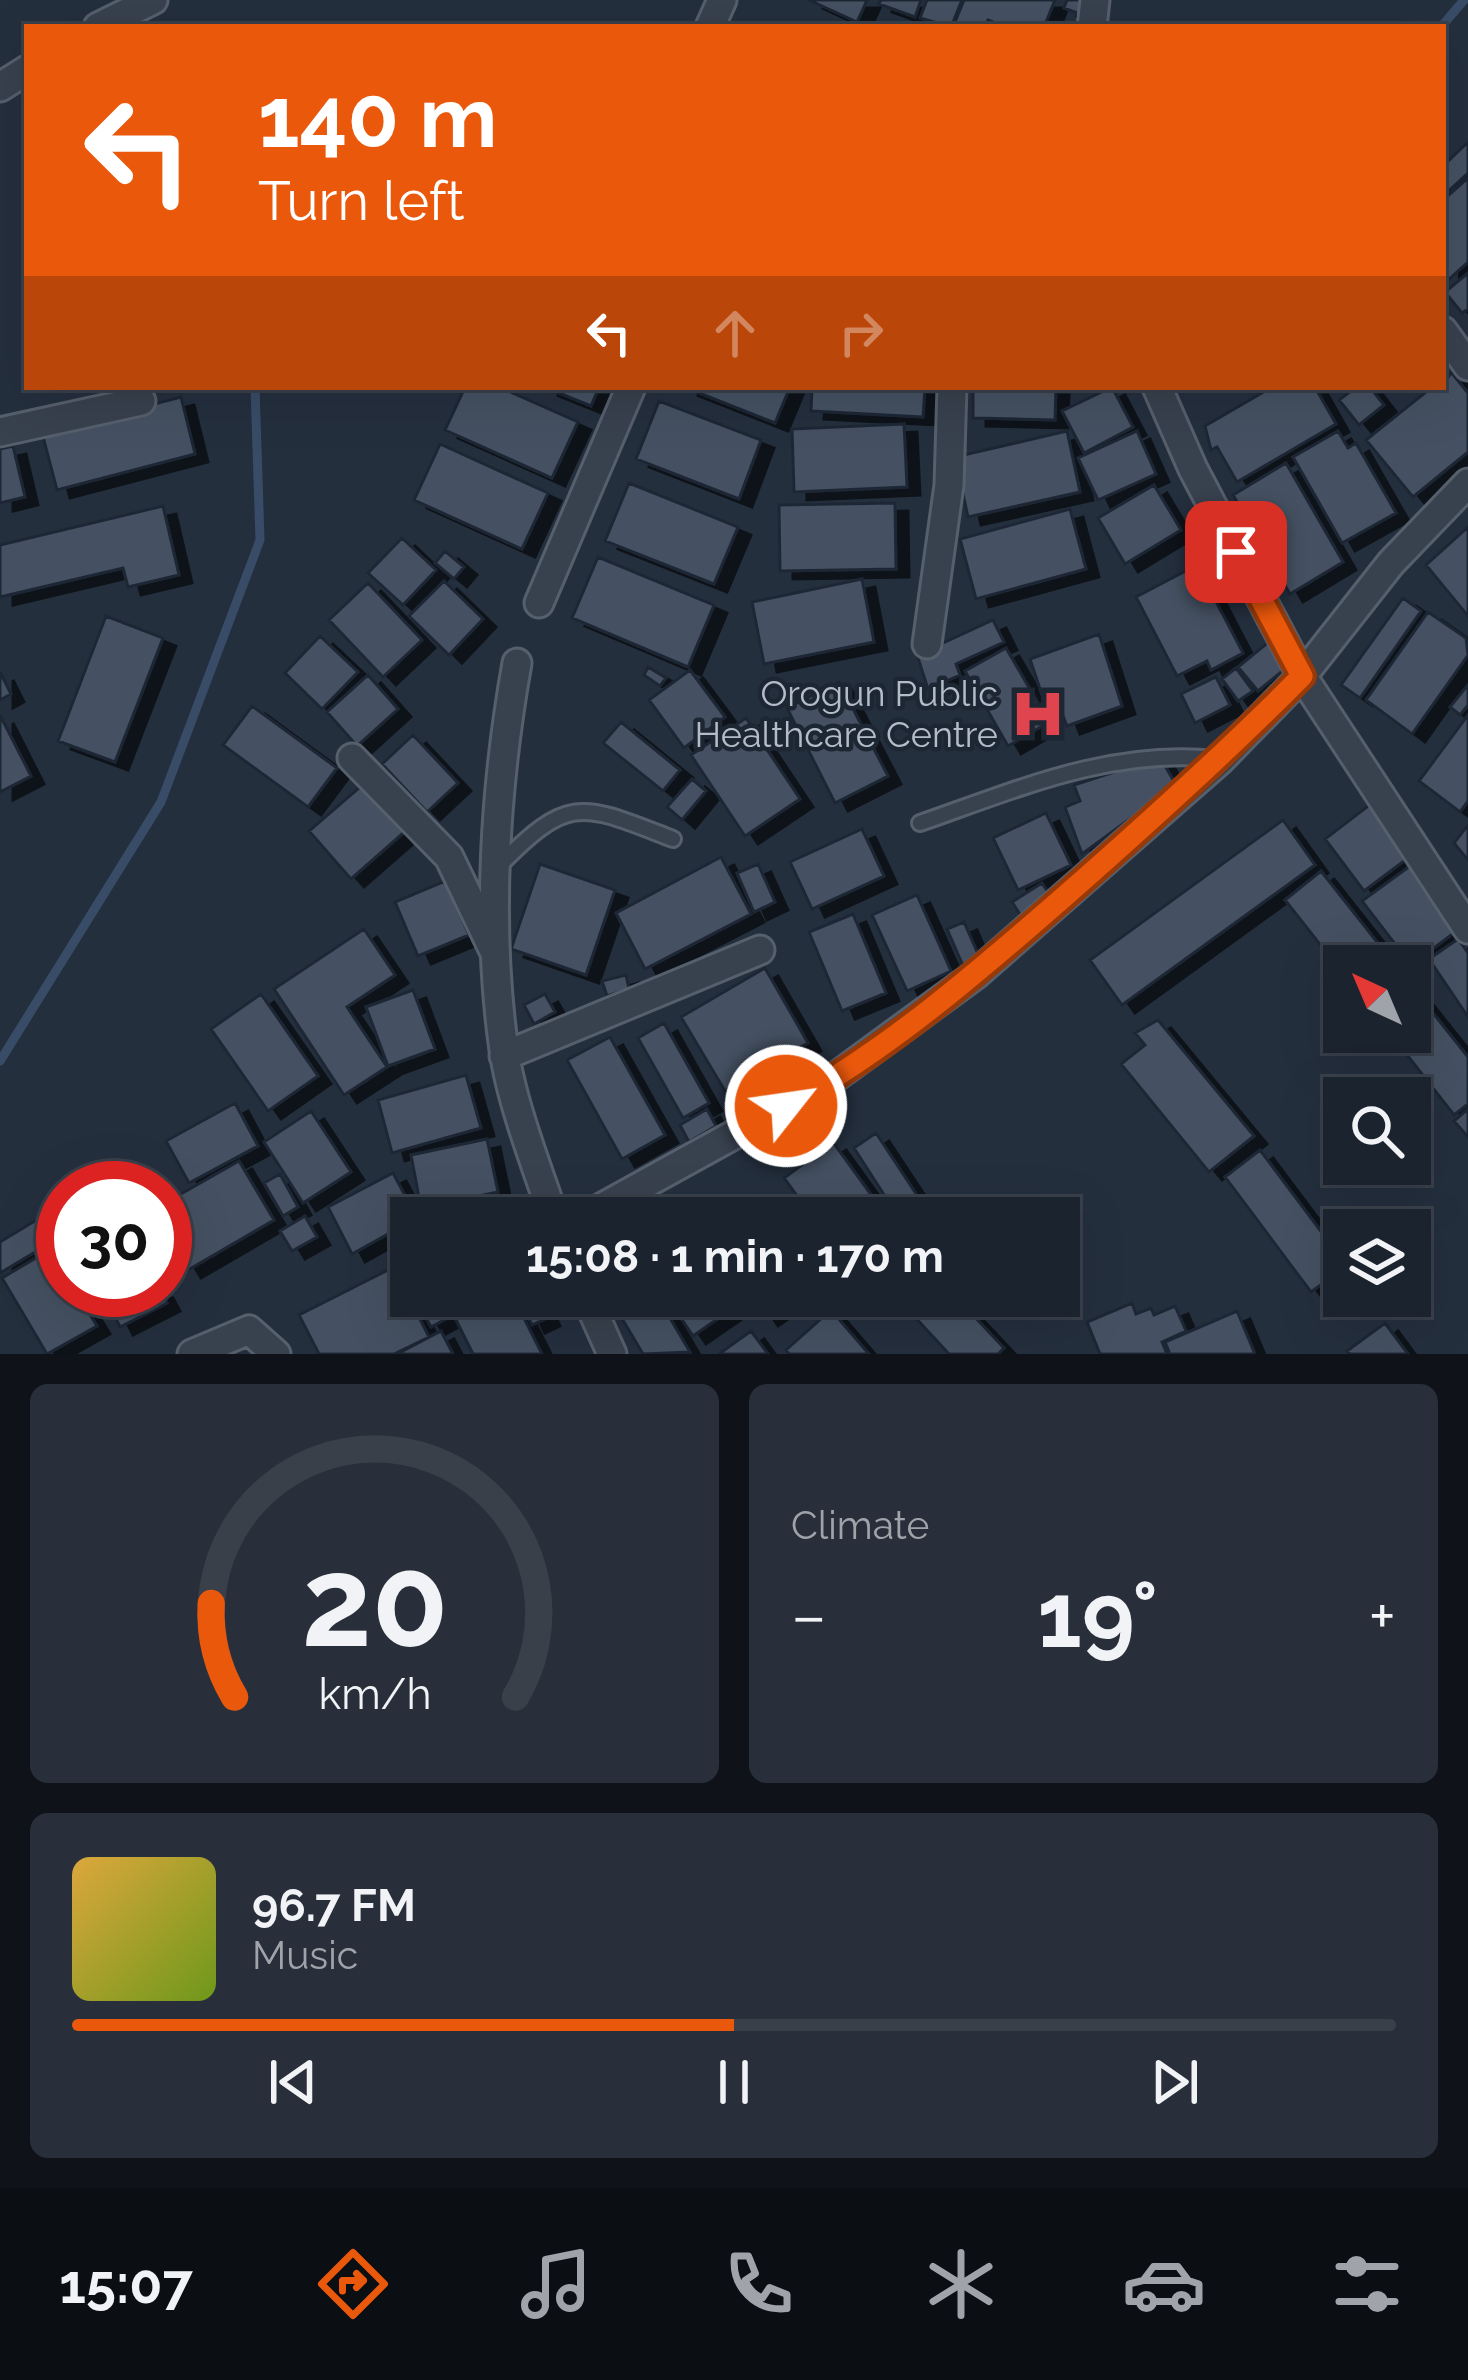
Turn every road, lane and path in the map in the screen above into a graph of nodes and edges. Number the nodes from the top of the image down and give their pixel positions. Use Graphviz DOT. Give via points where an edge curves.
graph roads {
  1 [pos="153,0"];
  2 [pos="104,24"];
  3 [pos="1446,336"];
  4 [pos="1468,367"];
  5 [pos="630,390"];
  6 [pos="952,390"];
  7 [pos="1158,390"];
  8 [pos="141,401"];
  9 [pos="0,432"];
  10 [pos="1468,484"];
  11 [pos="539,602"];
  12 [pos="927,644"];
  13 [pos="517,663"];
  14 [pos="1302,676"];
  15 [pos="352,758"];
  16 [pos="1220,760"];
  17 [pos="920,823"];
  18 [pos="674,838"];
  19 [pos="498,867"];
  20 [pos="1468,929"];
  21 [pos="760,950"];
  22 [pos="496,955"];
  23 [pos="504,1055"];
  24 [pos="548,1197"];
  25 [pos="622,1197"];
  26 [pos="595,1317"];
  27 [pos="192,1354"];
  28 [pos="276,1354"];
  29 [pos="612,1354"];
  1 -- 2 [label="street"];
  3 -- 4 [label="street"];
  5 -- 11 [label="street"];
  6 -- 12 [label="street" via="949,485"];
  7 -- 14 [label="street"];
  8 -- 9 [label="street"];
  10 -- 14 [label="street" via="1391,563"];
  13 -- 19 [label="street" via="503,741"];
  14 -- 16 [label="street"];
  14 -- 20 [label="street"];
  15 -- 22 [label="street" via="449,857"];
  16 -- 17 [label="lane" via="1121,758"];
  16 -- 25 [label="street" via="975,975 826,1084"];
  18 -- 19 [label="lane" via="592,808 543,821"];
  19 -- 22 [label="street"];
  21 -- 23 [label="street"];
  22 -- 23 [label="street"];
  23 -- 24 [label="street"];
  26 -- 29 [label="street"];
  27 -- 28 [label="street" via="249,1330"];
}
